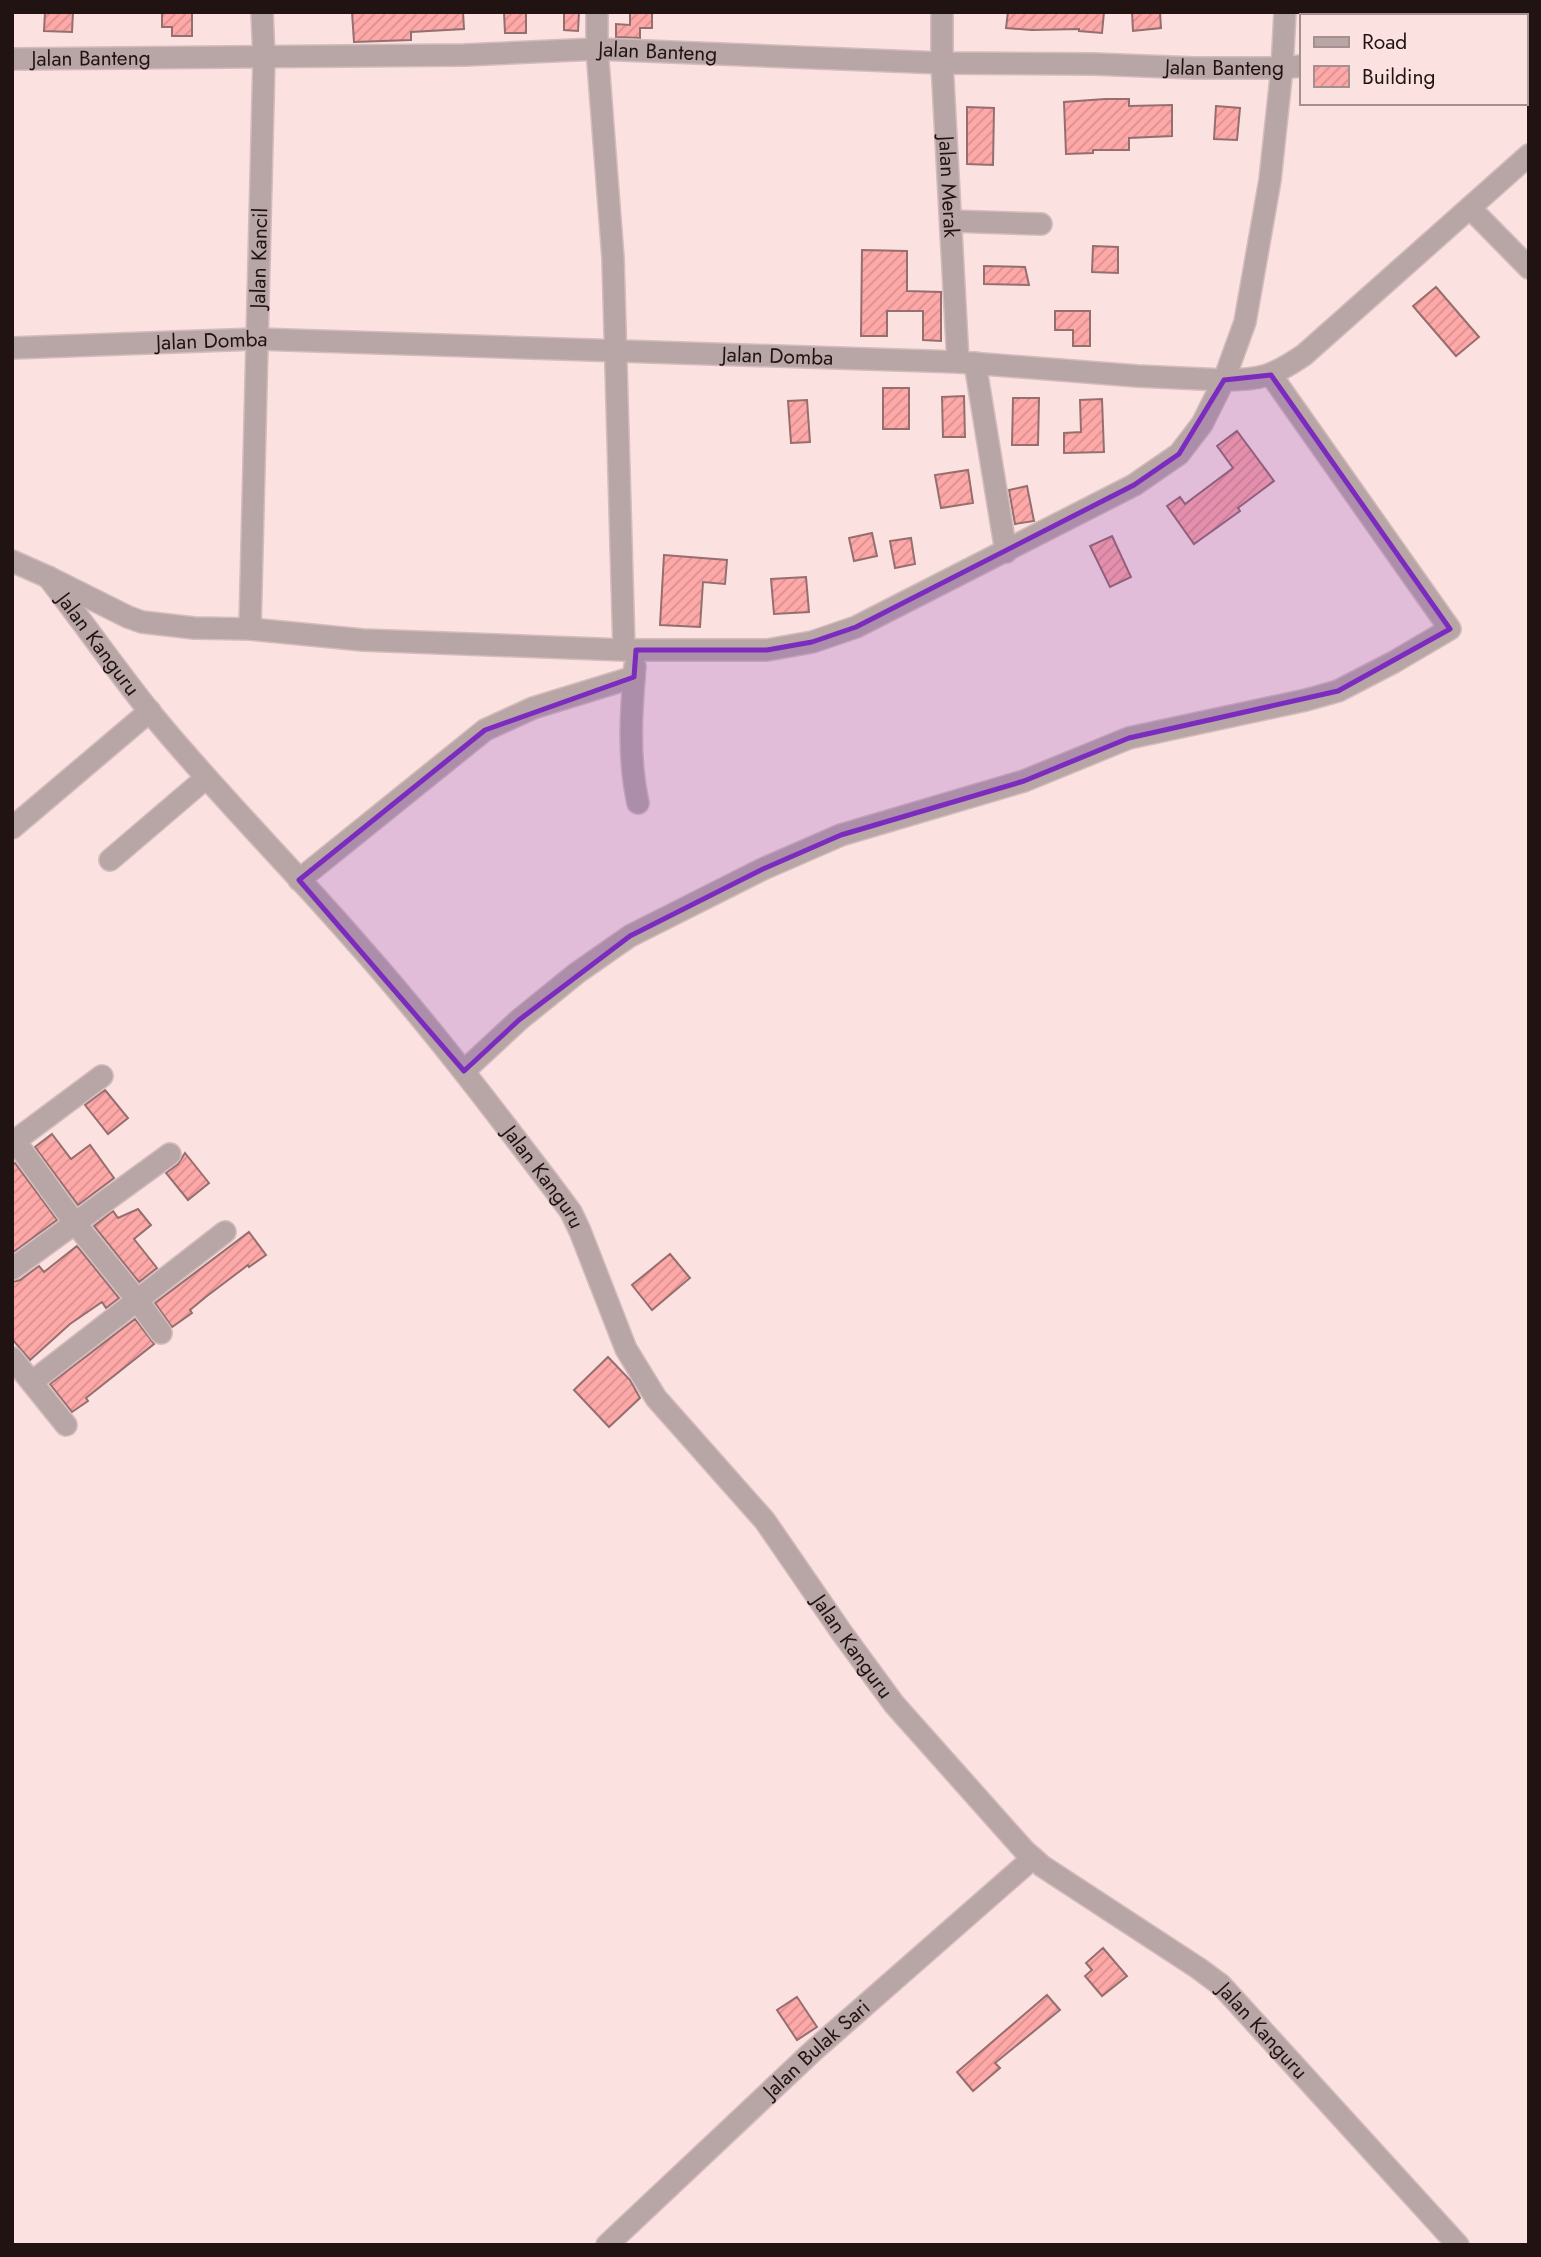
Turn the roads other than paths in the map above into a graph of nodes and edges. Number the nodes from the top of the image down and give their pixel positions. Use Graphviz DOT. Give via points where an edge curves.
graph roads {
  1 [pos="262,12"];
  2 [pos="597,12"];
  3 [pos="942,12"];
  4 [pos="1285,12"];
  5 [pos="597,49"];
  6 [pos="264,58"];
  7 [pos="12,59"];
  8 [pos="942,63"];
  9 [pos="1292,67"];
  10 [pos="1529,155"];
  11 [pos="1470,208"];
  12 [pos="951,221"];
  13 [pos="1041,224"];
  14 [pos="1529,268"];
  15 [pos="257,339"];
  16 [pos="12,348"];
  17 [pos="616,351"];
  18 [pos="967,363"];
  19 [pos="1271,375"];
  20 [pos="1224,380"];
  21 [pos="1006,552"];
  22 [pos="12,561"];
  23 [pos="48,576"];
  24 [pos="250,629"];
  25 [pos="630,650"];
  26 [pos="634,677"];
  27 [pos="150,711"];
  28 [pos="206,778"];
  29 [pos="638,803"];
  30 [pos="12,828"];
  31 [pos="110,860"];
  32 [pos="299,880"];
  33 [pos="464,1071"];
  34 [pos="102,1076"];
  35 [pos="13,1142"];
  36 [pos="170,1154"];
  37 [pos="74,1222"];
  38 [pos="225,1232"];
  39 [pos="12,1269"];
  40 [pos="138,1301"];
  41 [pos="161,1333"];
  42 [pos="12,1358"];
  43 [pos="32,1382"];
  44 [pos="66,1424"];
  45 [pos="1033,1858"];
  46 [pos="607,2245"];
  47 [pos="1458,2245"];
  1 -- 6 [label="street, Jalan Kancil"];
  2 -- 5 [label="street"];
  3 -- 8 [label="street, Jalan Merak"];
  4 -- 9 [label="street"];
  5 -- 6 [label="street, Jalan Banteng"];
  5 -- 8 [label="street, Jalan Banteng"];
  5 -- 17 [label="street"];
  6 -- 7 [label="street, Jalan Banteng"];
  6 -- 15 [label="street, Jalan Kancil"];
  8 -- 9 [label="street, Jalan Banteng"];
  8 -- 12 [label="street, Jalan Merak"];
  9 -- 20 [label="street" via="1245,322"];
  10 -- 11 [label="street"];
  11 -- 14 [label="street"];
  11 -- 19 [label="street" via="1304,355"];
  12 -- 13 [label="street"];
  12 -- 18 [label="street, Jalan Merak"];
  15 -- 16 [label="street, Jalan Domba"];
  15 -- 17 [label="street, Jalan Domba"];
  15 -- 24 [label="street, Jalan Kancil"];
  17 -- 18 [label="street, Jalan Domba"];
  17 -- 25 [label="street"];
  18 -- 20 [label="street, Jalan Domba"];
  18 -- 21 [label="street, Jalan Merak"];
  19 -- 20 [label="street, Jalan Domba"];
  19 -- 33 [label="street" via="1450,629 1338,691 1129,738 1024,781 841,835 763,869 630,936 519,1020"];
  20 -- 21 [label="street" via="1202,424 1179,454 1134,485"];
  21 -- 25 [label="street" via="856,627 812,642 767,650"];
  22 -- 23 [label="street"];
  23 -- 24 [label="street" via="142,622"];
  23 -- 27 [label="street, Jalan Kanguru"];
  24 -- 25 [label="street" via="363,640"];
  25 -- 26 [label="street"];
  26 -- 29 [label="street" via="633,778"];
  26 -- 32 [label="street" via="533,708 485,730"];
  27 -- 28 [label="street, Jalan Kanguru"];
  27 -- 30 [label="street"];
  28 -- 31 [label="street"];
  28 -- 32 [label="street, Jalan Kanguru"];
  32 -- 33 [label="street, Jalan Kanguru"];
  33 -- 45 [label="street, Jalan Kanguru" via="571,1212 626,1349 656,1398 765,1521 894,1704"];
  34 -- 35 [label="street"];
  35 -- 37 [label="street"];
  36 -- 37 [label="street"];
  37 -- 39 [label="street"];
  37 -- 40 [label="street"];
  38 -- 40 [label="street"];
  40 -- 41 [label="street"];
  40 -- 43 [label="street"];
  42 -- 43 [label="street"];
  43 -- 44 [label="street"];
  45 -- 46 [label="street, Jalan Bulak Sari" via="813,2051"];
  45 -- 47 [label="street, Jalan Kanguru" via="1221,1985"];
}
